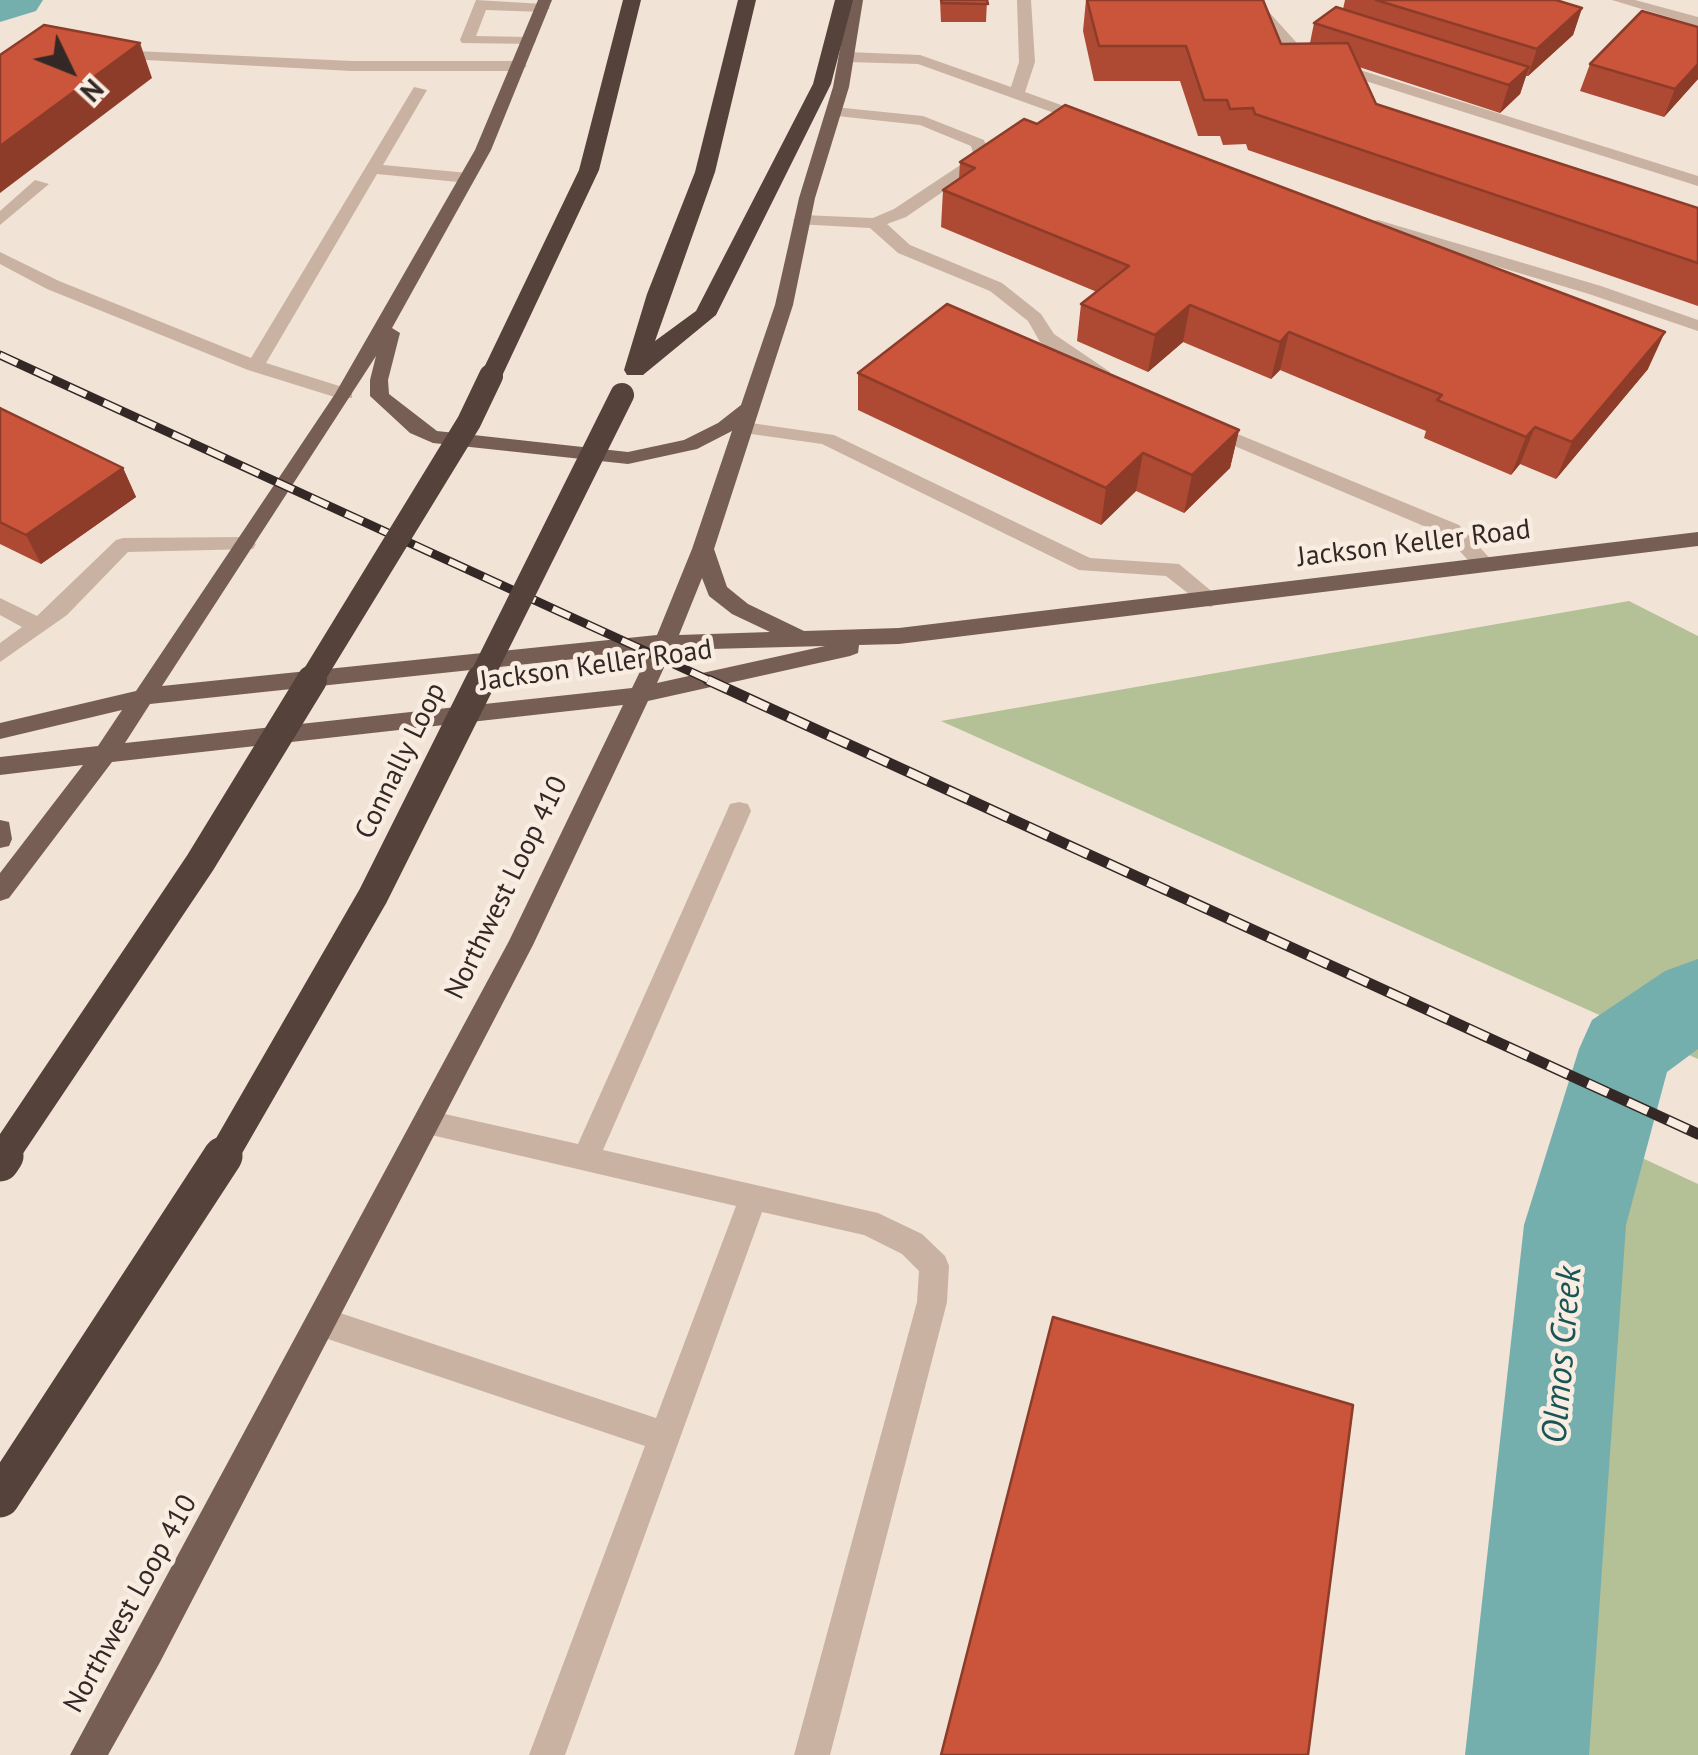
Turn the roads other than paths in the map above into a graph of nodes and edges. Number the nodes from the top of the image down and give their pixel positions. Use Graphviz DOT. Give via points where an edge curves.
graph roads {
  1 [pos="632,0"];
  2 [pos="747,0"];
  3 [pos="844,0"];
  4 [pos="856,0"];
  5 [pos="1024,0"];
  6 [pos="1245,0"];
  7 [pos="1619,0"];
  8 [pos="482,2"];
  9 [pos="544,4"];
  10 [pos="1698,22"];
  11 [pos="530,41"];
  12 [pos="94,55"];
  13 [pos="847,57"];
  14 [pos="519,66"];
  15 [pos="419,90"];
  16 [pos="1018,94"];
  17 [pos="834,112"];
  18 [pos="1107,127"];
  19 [pos="372,169"];
  20 [pos="468,178"];
  21 [pos="1698,180"];
  22 [pos="41,184"];
  23 [pos="0,220"];
  24 [pos="802,220"];
  25 [pos="1359,220"];
  26 [pos="874,222"];
  27 [pos="0,258"];
  28 [pos="400,300"];
  29 [pos="1698,326"];
  30 [pos="639,362"];
  31 [pos="255,366"];
  32 [pos="1116,383"];
  33 [pos="346,394"];
  34 [pos="752,406"];
  35 [pos="1195,422"];
  36 [pos="744,428"];
  37 [pos="1698,539"];
  38 [pos="246,544"];
  39 [pos="704,549"];
  40 [pos="1486,566"];
  41 [pos="1211,600"];
  42 [pos="0,605"];
  43 [pos="38,626"];
  44 [pos="899,636"];
  45 [pos="804,639"];
  46 [pos="664,642"];
  47 [pos="0,654"];
  48 [pos="640,695"];
  49 [pos="143,697"];
  50 [pos="0,731"];
  51 [pos="104,756"];
  52 [pos="0,766"];
  53 [pos="739,811"];
  54 [pos="0,828"];
  55 [pos="0,839"];
  56 [pos="0,891"];
  57 [pos="427,1122"];
  58 [pos="585,1159"];
  59 [pos="0,1162"];
  60 [pos="753,1198"];
  61 [pos="322,1322"];
  62 [pos="665,1437"];
  63 [pos="0,1498"];
  64 [pos="88,1755"];
  65 [pos="547,1755"];
  66 [pos="812,1755"];
  1 -- 59 [label="highway, bridge" via="589,170 469,422 200,863"];
  2 -- 30 [label="highway, Connally Loop" via="705,172"];
  3 -- 30 [label="highway" via="822,84 706,315"];
  4 -- 13 [label="main road, Northwest Loop 410"];
  5 -- 16 [label="street" via="1027,62"];
  6 -- 21 [label="street" via="1301,56"];
  7 -- 10 [label="street"];
  8 -- 9 [label="street"];
  8 -- 11 [label="street" via="467,40"];
  9 -- 11 [label="main road"];
  11 -- 14 [label="main road"];
  12 -- 14 [label="street"];
  13 -- 16 [label="street" via="920,60"];
  13 -- 17 [label="main road, Northwest Loop 410"];
  14 -- 20 [label="main road"];
  15 -- 19 [label="street"];
  16 -- 18 [label="street"];
  17 -- 24 [label="main road, Northwest Loop 410"];
  17 -- 26 [label="street" via="923,121 978,143 983,157 900,213"];
  19 -- 20 [label="street"];
  19 -- 31 [label="street"];
  20 -- 28 [label="main road"];
  22 -- 23 [label="street"];
  24 -- 26 [label="street"];
  24 -- 34 [label="main road, Northwest Loop 410"];
  25 -- 29 [label="street"];
  26 -- 32 [label="street" via="904,249 996,287 1035,318 1047,338"];
  27 -- 31 [label="street"];
  28 -- 33 [label="main road"];
  28 -- 34 [label="main road" via="380,396 434,436 628,458 690,445"];
  30 -- 63 [label="highway, Connally Loop, bridge" via="373,896 206,1186"];
  31 -- 33 [label="street"];
  33 -- 38 [label="main road"];
  34 -- 36 [label="main road, Northwest Loop 410"];
  35 -- 40 [label="street" via="1452,530"];
  36 -- 39 [label="main road, Northwest Loop 410"];
  36 -- 41 [label="street" via="827,439 1086,565 1170,568"];
  37 -- 40 [label="main road, Jackson Keller Road"];
  38 -- 43 [label="street" via="123,544"];
  38 -- 49 [label="main road"];
  39 -- 45 [label="main road" via="717,591"];
  39 -- 46 [label="main road, Northwest Loop 410"];
  40 -- 41 [label="main road, Jackson Keller Road"];
  41 -- 44 [label="main road, Jackson Keller Road"];
  42 -- 43 [label="street"];
  43 -- 47 [label="street"];
  44 -- 45 [label="main road, Jackson Keller Road"];
  44 -- 48 [label="main road, Jackson Keller Road"];
  45 -- 46 [label="main road, Jackson Keller Road"];
  46 -- 48 [label="main road, Northwest Loop 410"];
  46 -- 49 [label="main road, Jackson Keller Road"];
  48 -- 51 [label="main road, Jackson Keller Road"];
  48 -- 57 [label="main road, Northwest Loop 410"];
  49 -- 50 [label="main road, Jackson Keller Road"];
  49 -- 51 [label="main road"];
  51 -- 52 [label="main road, Jackson Keller Road"];
  51 -- 56 [label="main road"];
  53 -- 58 [label="street"];
  54 -- 55 [label="main road"];
  57 -- 58 [label="street"];
  57 -- 61 [label="main road, Northwest Loop 410"];
  58 -- 60 [label="street"];
  60 -- 62 [label="street"];
  60 -- 66 [label="street" via="868,1223 912,1244 934,1266 932,1302"];
  61 -- 62 [label="street"];
  61 -- 64 [label="main road, Northwest Loop 410"];
  62 -- 65 [label="street"];
}
